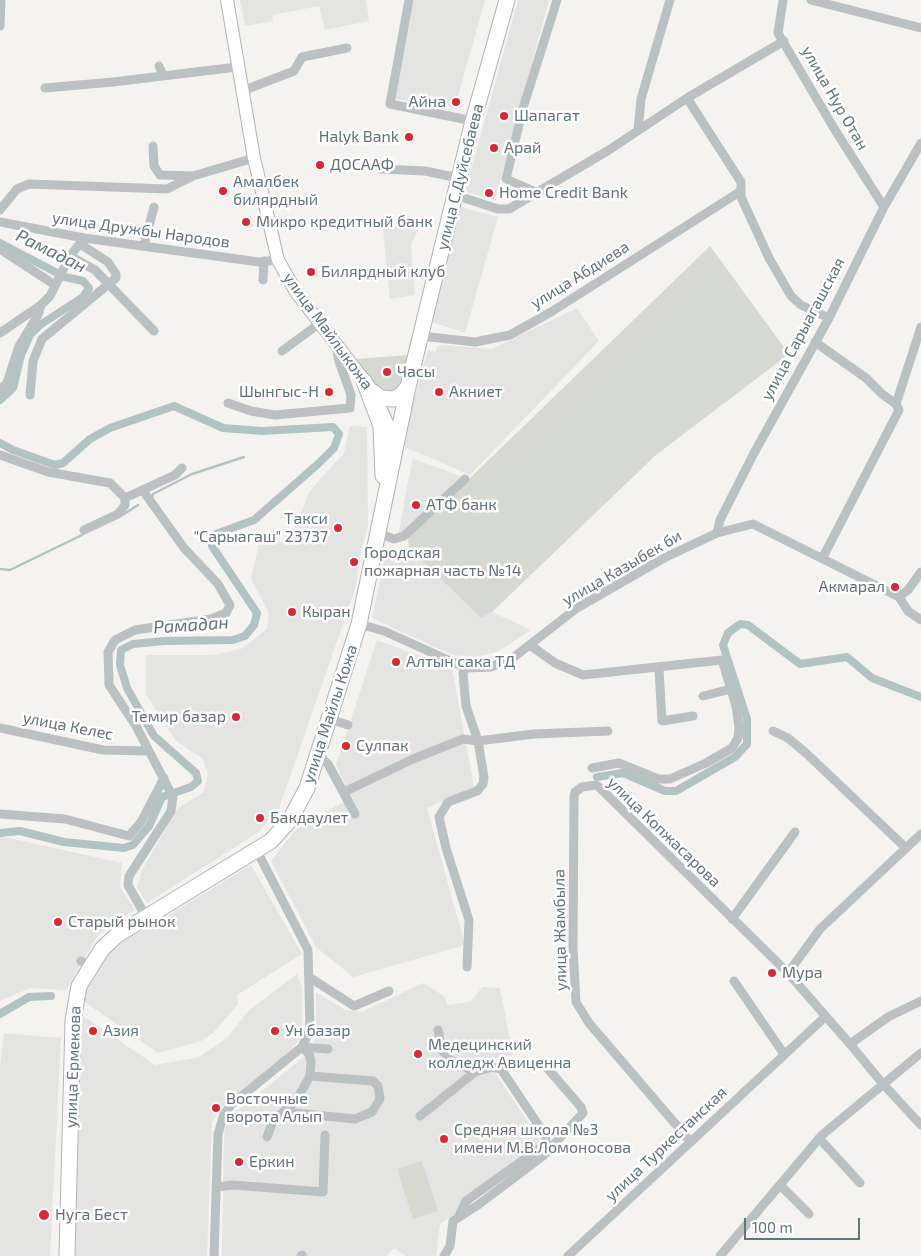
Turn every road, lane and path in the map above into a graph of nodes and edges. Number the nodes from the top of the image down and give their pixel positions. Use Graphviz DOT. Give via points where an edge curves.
graph roads {
  1 [pos="1,0"];
  2 [pos="227,0"];
  3 [pos="409,0"];
  4 [pos="507,0"];
  5 [pos="557,0"];
  6 [pos="670,0"];
  7 [pos="783,0"];
  8 [pos="811,0"];
  9 [pos="0,16"];
  10 [pos="0,26"];
  11 [pos="921,28"];
  12 [pos="784,41"];
  13 [pos="347,48"];
  14 [pos="159,66"];
  15 [pos="237,67"];
  16 [pos="163,76"];
  17 [pos="45,88"];
  18 [pos="242,91"];
  19 [pos="687,98"];
  20 [pos="473,121"];
  21 [pos="638,130"];
  22 [pos="921,143"];
  23 [pos="153,146"];
  24 [pos="254,158"];
  25 [pos="382,169"];
  26 [pos="160,176"];
  27 [pos="193,176"];
  28 [pos="459,178"];
  29 [pos="156,188"];
  30 [pos="741,191"];
  31 [pos="538,193"];
  32 [pos="455,195"];
  33 [pos="884,206"];
  34 [pos="154,207"];
  35 [pos="0,211"];
  36 [pos="0,222"];
  37 [pos="10,224"];
  38 [pos="82,241"];
  39 [pos="144,245"];
  40 [pos="0,249"];
  41 [pos="70,256"];
  42 [pos="278,260"];
  43 [pos="264,262"];
  44 [pos="263,280"];
  45 [pos="56,282"];
  46 [pos="108,284"];
  47 [pos="41,305"];
  48 [pos="828,318"];
  49 [pos="320,323"];
  50 [pos="921,327"];
  51 [pos="154,331"];
  52 [pos="0,333"];
  53 [pos="421,336"];
  54 [pos="815,342"];
  55 [pos="340,347"];
  56 [pos="282,351"];
  57 [pos="368,387"];
  58 [pos="408,387"];
  59 [pos="0,390"];
  60 [pos="30,396"];
  61 [pos="228,403"];
  62 [pos="896,404"];
  63 [pos="396,443"];
  64 [pos="0,455"];
  65 [pos="182,468"];
  66 [pos="465,479"];
  67 [pos="144,492"];
  68 [pos="386,492"];
  69 [pos="125,498"];
  70 [pos="84,530"];
  71 [pos="717,532"];
  72 [pos="378,533"];
  73 [pos="823,557"];
  74 [pos="921,572"];
  75 [pos="900,597"];
  76 [pos="921,620"];
  77 [pos="359,624"];
  78 [pos="530,644"];
  79 [pos="466,668"];
  80 [pos="659,668"];
  81 [pos="731,689"];
  82 [pos="703,696"];
  83 [pos="693,716"];
  84 [pos="330,719"];
  85 [pos="348,726"];
  86 [pos="0,728"];
  87 [pos="608,730"];
  88 [pos="773,731"];
  89 [pos="478,741"];
  90 [pos="148,751"];
  91 [pos="318,754"];
  92 [pos="592,768"];
  93 [pos="164,778"];
  94 [pos="344,792"];
  95 [pos="574,797"];
  96 [pos="0,814"];
  97 [pos="355,814"];
  98 [pos="795,832"];
  99 [pos="921,834"];
  100 [pos="906,848"];
  101 [pos="257,851"];
  102 [pos="146,917"];
  103 [pos="732,919"];
  104 [pos="467,967"];
  105 [pos="788,973"];
  106 [pos="309,977"];
  107 [pos="734,981"];
  108 [pos="389,990"];
  109 [pos="921,1001"];
  110 [pos="825,1017"];
  111 [pos="438,1030"];
  112 [pos="850,1044"];
  113 [pos="287,1047"];
  114 [pos="302,1048"];
  115 [pos="328,1049"];
  116 [pos="921,1052"];
  117 [pos="784,1054"];
  118 [pos="294,1055"];
  119 [pos="548,1069"];
  120 [pos="475,1072"];
  121 [pos="310,1076"];
  122 [pos="882,1084"];
  123 [pos="286,1112"];
  124 [pos="420,1116"];
  125 [pos="921,1125"];
  126 [pos="324,1135"];
  127 [pos="267,1137"];
  128 [pos="820,1138"];
  129 [pos="690,1142"];
  130 [pos="860,1183"];
  131 [pos="780,1185"];
  132 [pos="216,1186"];
  133 [pos="809,1214"];
  134 [pos="458,1218"];
  135 [pos="67,1256"];
  136 [pos="214,1256"];
  137 [pos="444,1256"];
  138 [pos="568,1256"];
  139 [pos="720,1256"];
  1 -- 9 [label="street"];
  2 -- 15 [label="street, улица Майлыкожа"];
  3 -- 20 [label="street" via="390,104"];
  4 -- 20 [label="main road, улица С.Дуйсебаева"];
  5 -- 31 [label="street" via="506,179"];
  6 -- 21 [label="street" via="641,99"];
  7 -- 12 [label="street, улица Нур Отан" via="778,33"];
  8 -- 11 [label="street"];
  9 -- 10 [label="street"];
  12 -- 19 [label="street"];
  12 -- 33 [label="street, улица Нур Отан" via="835,130"];
  13 -- 18 [label="street" via="302,57 294,71"];
  14 -- 16 [label="street"];
  15 -- 16 [label="street"];
  15 -- 18 [label="street, улица Майлыкожа"];
  16 -- 17 [label="street"];
  18 -- 24 [label="street, улица Майлыкожа"];
  19 -- 21 [label="street"];
  19 -- 30 [label="street" via="740,182"];
  20 -- 28 [label="main road, улица С.Дуйсебаева"];
  21 -- 31 [label="street"];
  22 -- 33 [label="street, улица Сарыагашская"];
  23 -- 26 [label="street" via="154,166"];
  24 -- 27 [label="street"];
  24 -- 42 [label="street, улица Майлыкожа"];
  25 -- 28 [label="street"];
  26 -- 27 [label="street"];
  26 -- 29 [label="street"];
  27 -- 29 [label="street" via="167,189"];
  28 -- 32 [label="main road, улица С.Дуйсебаева"];
  29 -- 35 [label="street" via="29,184 17,189"];
  30 -- 48 [label="street" via="741,198 768,258 791,296 801,305"];
  30 -- 53 [label="street, улица Абдиева" via="510,335 475,342"];
  31 -- 32 [label="street" via="509,209 498,209"];
  32 -- 53 [label="main road, улица С.Дуйсебаева"];
  33 -- 48 [label="street, улица Сарыагашская"];
  34 -- 39 [label="street"];
  35 -- 37 [label="street"];
  36 -- 37 [label="street, улица Дружбы Народов"];
  37 -- 38 [label="street, улица Дружбы Народов"];
  38 -- 39 [label="street, улица Дружбы Народов"];
  38 -- 41 [label="street"];
  38 -- 46 [label="street" via="112,267 116,278"];
  39 -- 43 [label="street, улица Дружбы Народов"];
  40 -- 45 [label="street"];
  41 -- 45 [label="street"];
  41 -- 46 [label="street" via="95,270"];
  42 -- 43 [label="street, улица Дружбы Народов"];
  42 -- 49 [label="street, улица Майлыкожа" via="296,292"];
  43 -- 44 [label="street"];
  45 -- 47 [label="street" via="50,296"];
  46 -- 51 [label="street"];
  46 -- 60 [label="street" via="42,339 33,361"];
  47 -- 52 [label="street"];
  47 -- 59 [label="street" via="19,346 7,383"];
  48 -- 54 [label="street, улица Сарыагашская"];
  49 -- 55 [label="street, улица Майлыкожа"];
  49 -- 56 [label="street"];
  50 -- 62 [label="street"];
  53 -- 58 [label="main road, улица С.Дуйсебаева"];
  54 -- 62 [label="street"];
  54 -- 71 [label="street, улица Сарыагашская" via="739,481"];
  55 -- 57 [label="street, улица Майлыкожа"];
  55 -- 61 [label="street" via="337,352 351,395 350,408 275,415"];
  57 -- 58 [label="main road" via="381,398 393,399"];
  57 -- 63 [label="street, улица Майлыкожа"];
  57 -- 68 [label="main road" via="381,426"];
  58 -- 63 [label="main road, улица С.Дуйсебаева"];
  62 -- 73 [label="street" via="899,410"];
  63 -- 68 [label="main road, улица Майлы Кожа"];
  64 -- 69 [label="street" via="48,472 110,483"];
  65 -- 67 [label="street"];
  66 -- 72 [label="street" via="404,536 394,539"];
  67 -- 69 [label="street"];
  67 -- 90 [label="street" via="184,548 218,584 230,605 220,616 134,630 110,645 107,661 109,685"];
  68 -- 72 [label="main road, улица Майлы Кожа"];
  69 -- 70 [label="street" via="125,505 118,514"];
  71 -- 73 [label="street, улица Казыбек би" via="753,524"];
  71 -- 78 [label="street, улица Казыбек би" via="607,590"];
  72 -- 77 [label="main road, улица Майлы Кожа"];
  73 -- 75 [label="street, улица Казыбек би"];
  74 -- 75 [label="street"];
  75 -- 76 [label="street, улица Казыбек би" via="908,611"];
  77 -- 79 [label="street, улица Казыбек би" via="384,631"];
  77 -- 84 [label="main road, улица Майлы Кожа"];
  78 -- 79 [label="street, улица Казыбек би" via="503,664"];
  78 -- 80 [label="street" via="555,662 583,675"];
  79 -- 89 [label="street" via="462,673 466,706"];
  80 -- 81 [label="street" via="722,660"];
  80 -- 83 [label="street" via="662,721"];
  81 -- 82 [label="street"];
  81 -- 92 [label="street" via="738,738 732,748 706,763 670,779 658,779 619,763"];
  84 -- 85 [label="street"];
  84 -- 91 [label="main road, улица Майлы Кожа"];
  86 -- 90 [label="street, улица Келес" via="103,750"];
  87 -- 89 [label="street"];
  88 -- 100 [label="street" via="788,738"];
  89 -- 94 [label="street" via="464,739"];
  89 -- 104 [label="street" via="484,778 481,788 448,802 439,817 469,920"];
  90 -- 93 [label="street"];
  91 -- 94 [label="street" via="328,764"];
  91 -- 101 [label="main road, улица Майлы Кожа" via="305,792 283,837"];
  93 -- 96 [label="street" via="141,822 129,836 65,819"];
  93 -- 102 [label="street" via="173,798 171,811 129,876 133,904"];
  94 -- 97 [label="street"];
  95 -- 103 [label="street, улица Копжасарова" via="582,787 598,786"];
  95 -- 129 [label="street, улица Жамбыла" via="576,1002 589,1023"];
  98 -- 103 [label="street"];
  99 -- 100 [label="street"];
  100 -- 105 [label="street" via="820,929"];
  101 -- 102 [label="main road, улица Ермекова"];
  101 -- 106 [label="street" via="302,935"];
  102 -- 135 [label="main road, улица Ермекова" via="117,935 91,965 78,986 75,998"];
  103 -- 105 [label="street, улица Копжасарова"];
  105 -- 110 [label="street"];
  106 -- 108 [label="street" via="354,1006"];
  106 -- 114 [label="street" via="310,1030"];
  107 -- 117 [label="street"];
  109 -- 112 [label="street" via="888,1017"];
  110 -- 112 [label="street"];
  110 -- 117 [label="street, улица Туркестанская"];
  111 -- 120 [label="street" via="442,1050 449,1059"];
  112 -- 122 [label="street"];
  113 -- 118 [label="street"];
  114 -- 115 [label="street"];
  114 -- 118 [label="street"];
  114 -- 121 [label="street" via="311,1061"];
  116 -- 122 [label="street"];
  117 -- 129 [label="street, улица Туркестанская"];
  118 -- 132 [label="street" via="224,1114 218,1134"];
  119 -- 134 [label="street" via="584,1114 543,1156"];
  120 -- 124 [label="street"];
  120 -- 134 [label="street" via="492,1067 500,1069 545,1135 546,1142 466,1201"];
  121 -- 123 [label="street"];
  121 -- 123 [label="street" via="373,1081 378,1086 380,1098 377,1107 368,1116 355,1119"];
  122 -- 125 [label="street"];
  122 -- 128 [label="street"];
  123 -- 127 [label="street" via="273,1121"];
  126 -- 132 [label="street" via="323,1192"];
  128 -- 130 [label="street"];
  128 -- 131 [label="street"];
  129 -- 138 [label="street, улица Туркестанская"];
  131 -- 133 [label="street"];
  131 -- 139 [label="street"];
  132 -- 136 [label="street"];
  134 -- 137 [label="street" via="451,1227 450,1246"];
}
